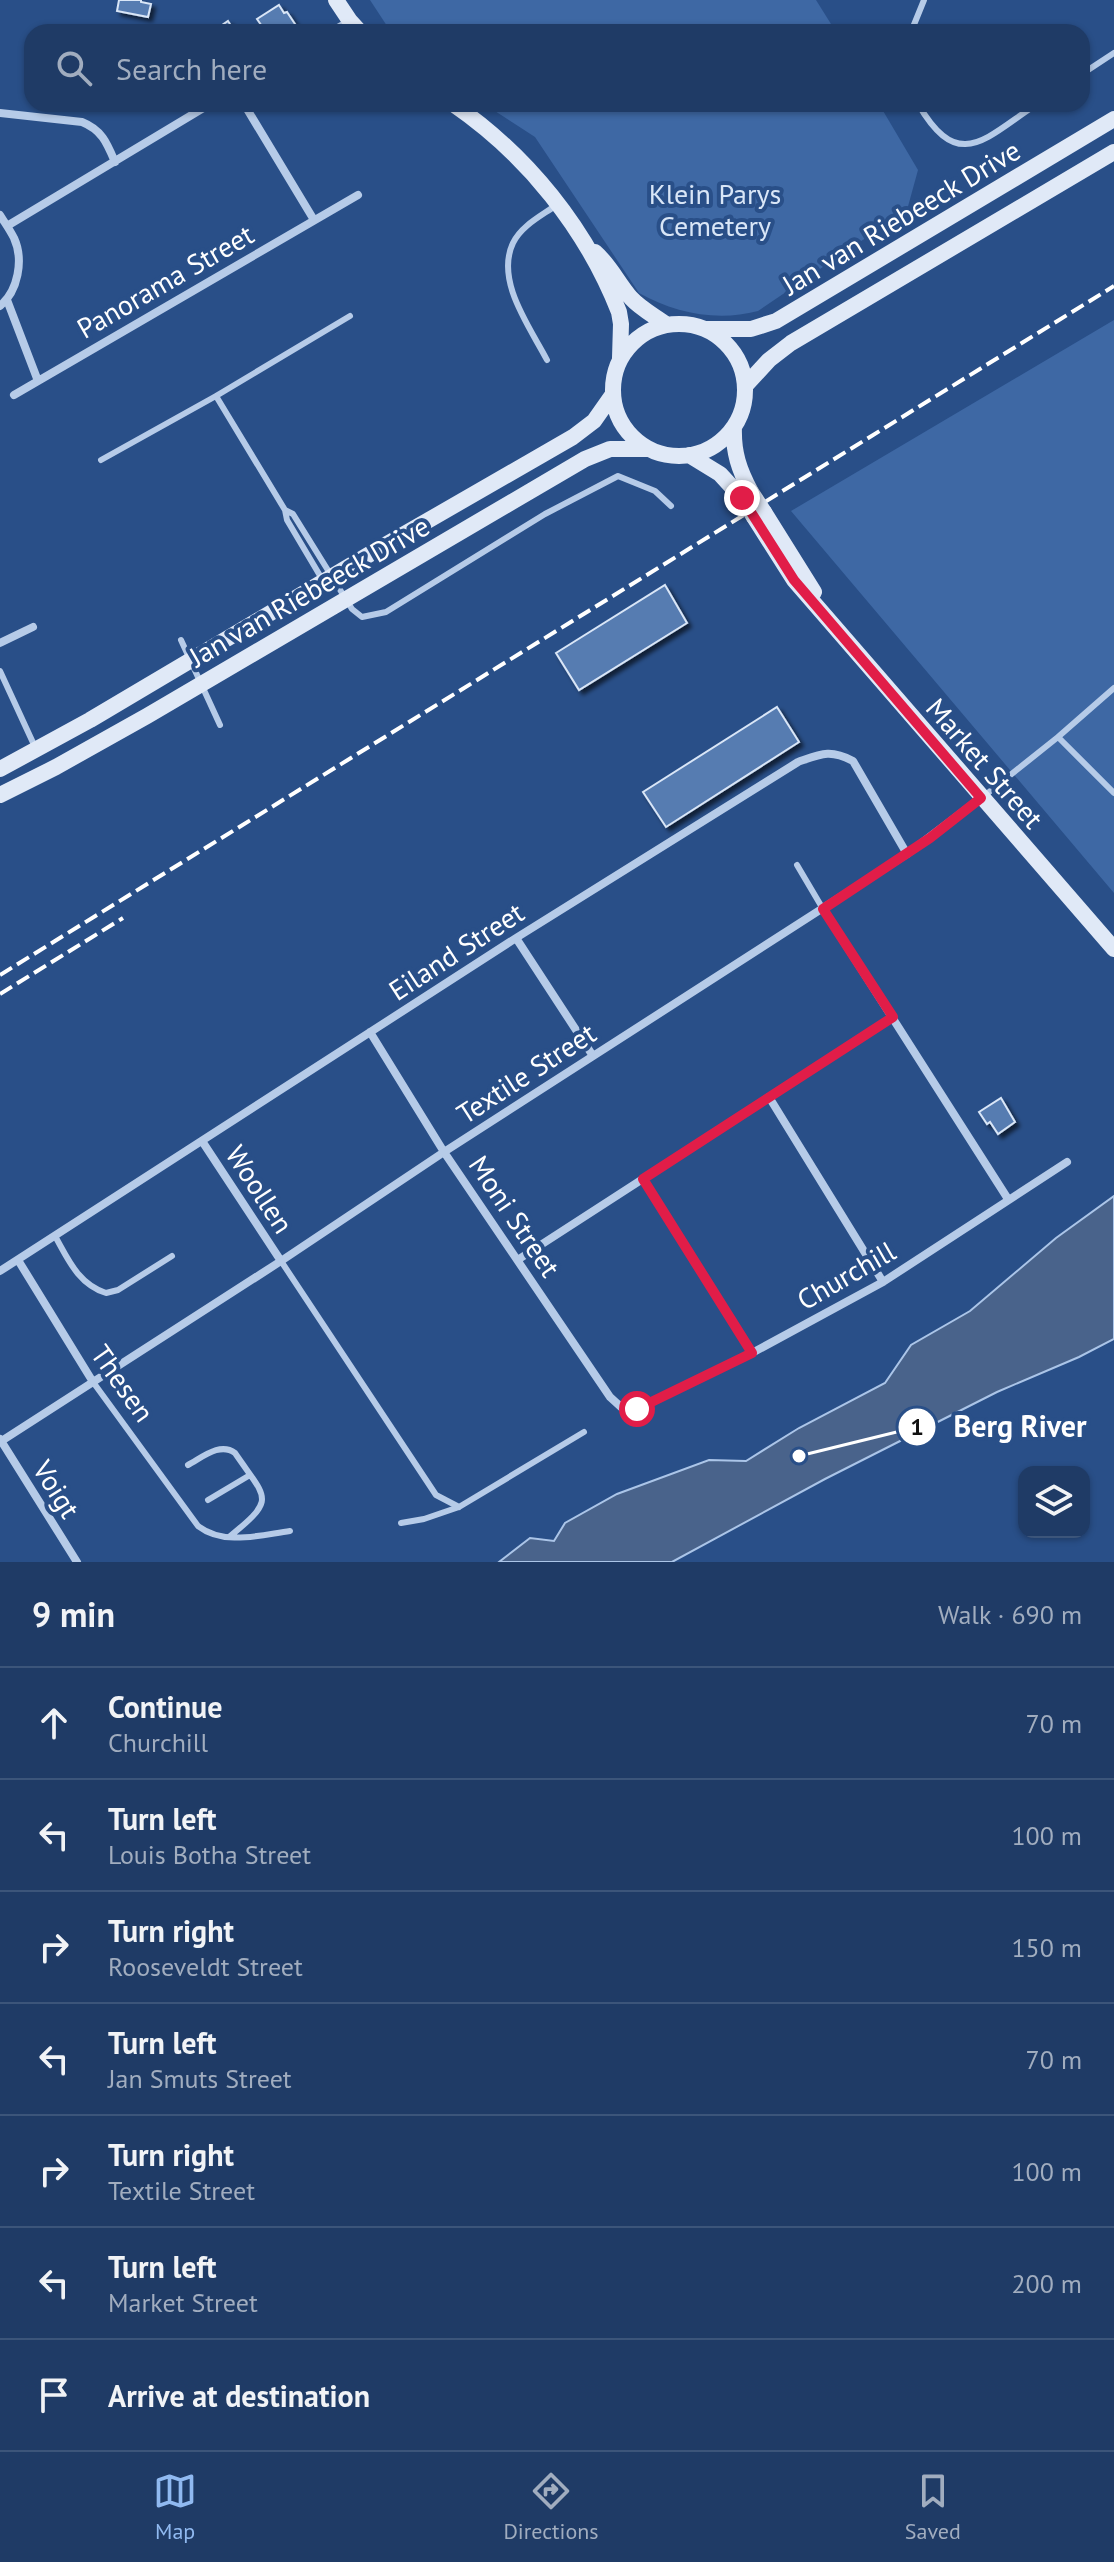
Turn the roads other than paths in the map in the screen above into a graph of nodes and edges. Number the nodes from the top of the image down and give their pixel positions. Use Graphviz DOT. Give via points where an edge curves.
graph roads {
  1 [pos="336,0"];
  2 [pos="924,0"];
  3 [pos="353,24"];
  4 [pos="914,24"];
  5 [pos="1114,53"];
  6 [pos="1090,69"];
  7 [pos="197,112"];
  8 [pos="249,112"];
  9 [pos="463,112"];
  10 [pos="924,112"];
  11 [pos="1025,112"];
  12 [pos="0,113"];
  13 [pos="1114,119"];
  14 [pos="1114,152"];
  15 [pos="115,162"];
  16 [pos="358,195"];
  17 [pos="558,204"];
  18 [pos="0,215"];
  19 [pos="314,220"];
  20 [pos="7,226"];
  21 [pos="582,240"];
  22 [pos="4,303"];
  23 [pos="350,316"];
  24 [pos="667,325"];
  25 [pos="706,329"];
  26 [pos="620,358"];
  27 [pos="547,360"];
  28 [pos="38,381"];
  29 [pos="745,386"];
  30 [pos="613,394"];
  31 [pos="14,395"];
  32 [pos="216,396"];
  33 [pos="734,427"];
  34 [pos="648,449"];
  35 [pos="689,455"];
  36 [pos="101,460"];
  37 [pos="746,495"];
  38 [pos="671,506"];
  39 [pos="328,580"];
  40 [pos="346,599"];
  41 [pos="33,627"];
  42 [pos="181,640"];
  43 [pos="0,643"];
  44 [pos="190,661"];
  45 [pos="0,671"];
  46 [pos="201,684"];
  47 [pos="1114,688"];
  48 [pos="10,693"];
  49 [pos="0,698"];
  50 [pos="220,725"];
  51 [pos="1058,737"];
  52 [pos="36,751"];
  53 [pos="0,769"];
  54 [pos="1114,793"];
  55 [pos="0,795"];
  56 [pos="981,798"];
  57 [pos="907,854"];
  58 [pos="797,865"];
  59 [pos="823,909"];
  60 [pos="516,938"];
  61 [pos="1114,949"];
  62 [pos="893,1017"];
  63 [pos="370,1032"];
  64 [pos="593,1056"];
  65 [pos="769,1097"];
  66 [pos="202,1141"];
  67 [pos="444,1152"];
  68 [pos="1067,1162"];
  69 [pos="643,1179"];
  70 [pos="1008,1199"];
  71 [pos="55,1236"];
  72 [pos="172,1256"];
  73 [pos="519,1259"];
  74 [pos="18,1260"];
  75 [pos="281,1261"];
  76 [pos="0,1271"];
  77 [pos="883,1282"];
  78 [pos="752,1353"];
  79 [pos="93,1382"];
  80 [pos="637,1409"];
  81 [pos="584,1432"];
  82 [pos="1,1441"];
  83 [pos="188,1465"];
  84 [pos="250,1475"];
  85 [pos="208,1500"];
  86 [pos="459,1507"];
  87 [pos="401,1523"];
  88 [pos="290,1531"];
  89 [pos="229,1537"];
  90 [pos="77,1562"];
  1 -- 3 [label="main road"];
  2 -- 4 [label="lane"];
  5 -- 6 [label="lane"];
  7 -- 15 [label="street"];
  8 -- 19 [label="street"];
  9 -- 17 [label="main road" via="519,158"];
  10 -- 11 [label="lane" via="939,134 962,145 987,137"];
  12 -- 15 [label="street" via="82,122 104,137"];
  13 -- 25 [label="main road, Jan van Riebeeck Drive" via="776,321 751,329"];
  14 -- 29 [label="main road, Jan van Riebeeck Drive" via="791,343"];
  15 -- 20 [label="street"];
  16 -- 19 [label="street, Panorama Street"];
  17 -- 21 [label="main road"];
  17 -- 27 [label="lane" via="513,242 508,262 511,288"];
  18 -- 20 [label="street"];
  19 -- 28 [label="street, Panorama Street"];
  20 -- 22 [label="street" via="18,257 15,286"];
  21 -- 24 [label="main road" via="628,295"];
  21 -- 26 [label="main road" via="619,312"];
  22 -- 28 [label="street"];
  23 -- 32 [label="lane"];
  24 -- 25 [label="main road"];
  24 -- 26 [label="main road" via="632,342"];
  25 -- 29 [label="main road" via="733,352"];
  26 -- 30 [label="main road"];
  28 -- 31 [label="street, Panorama Street"];
  29 -- 33 [label="main road"];
  30 -- 34 [label="main road" via="623,426"];
  30 -- 39 [label="main road, Jan van Riebeeck Drive" via="594,421 573,437"];
  32 -- 36 [label="lane"];
  32 -- 39 [label="lane"];
  33 -- 35 [label="main road" via="722,441"];
  33 -- 37 [label="main road, Market Street" via="735,457"];
  34 -- 35 [label="main road"];
  34 -- 40 [label="main road, Jan van Riebeeck Drive" via="627,447 596,454"];
  35 -- 37 [label="main road, Market Street"];
  37 -- 56 [label="main road, Market Street, bridge" via="794,580"];
  38 -- 40 [label="lane" via="655,491 618,476 545,514 386,612 362,617"];
  39 -- 40 [label="lane"];
  39 -- 44 [label="main road, Jan van Riebeeck Drive"];
  40 -- 46 [label="main road, Jan van Riebeeck Drive"];
  41 -- 43 [label="street"];
  42 -- 44 [label="lane"];
  44 -- 46 [label="lane"];
  44 -- 52 [label="main road, Jan van Riebeeck Drive"];
  45 -- 48 [label="lane"];
  46 -- 50 [label="lane"];
  46 -- 55 [label="main road, Jan van Riebeeck Drive"];
  47 -- 51 [label="lane"];
  48 -- 49 [label="lane"];
  48 -- 52 [label="lane"];
  51 -- 54 [label="lane"];
  51 -- 56 [label="lane"];
  52 -- 53 [label="main road, Jan van Riebeeck Drive"];
  56 -- 57 [label="street, Textile Street"];
  56 -- 61 [label="main road, Market Street"];
  57 -- 59 [label="street, Textile Street"];
  57 -- 60 [label="street, Eiland Street" via="853,761 838,753 820,754 798,762"];
  58 -- 59 [label="lane"];
  59 -- 62 [label="street"];
  59 -- 64 [label="street, Textile Street"];
  60 -- 63 [label="street, Eiland Street"];
  60 -- 64 [label="street"];
  62 -- 65 [label="street"];
  62 -- 70 [label="street"];
  63 -- 66 [label="street, Eiland Street"];
  63 -- 67 [label="street, Moni Street"];
  64 -- 67 [label="street, Textile Street"];
  65 -- 69 [label="street"];
  65 -- 77 [label="street"];
  66 -- 71 [label="street, Eiland Street"];
  66 -- 75 [label="street, Woollen"];
  67 -- 73 [label="street, Moni Street"];
  67 -- 75 [label="street, Textile Street"];
  68 -- 70 [label="street, Churchill"];
  69 -- 73 [label="street"];
  69 -- 78 [label="street"];
  70 -- 77 [label="street, Churchill"];
  71 -- 72 [label="lane" via="86,1283 106,1293"];
  71 -- 74 [label="street, Eiland Street"];
  73 -- 80 [label="street, Moni Street" via="610,1397 621,1407"];
  74 -- 76 [label="street, Eiland Street"];
  74 -- 79 [label="street, Thesen"];
  75 -- 79 [label="street, Textile Street"];
  75 -- 86 [label="lane" via="436,1495"];
  77 -- 78 [label="street, Churchill"];
  78 -- 80 [label="street, Churchill"];
  79 -- 82 [label="street, Textile Street"];
  79 -- 89 [label="lane, Thesen" via="198,1526"];
  81 -- 86 [label="lane"];
  82 -- 90 [label="street, Voigt"];
  83 -- 84 [label="lane" via="230,1448"];
  84 -- 85 [label="lane"];
  84 -- 89 [label="lane" via="262,1493 261,1508"];
  86 -- 87 [label="lane"];
  88 -- 89 [label="lane"];
}
